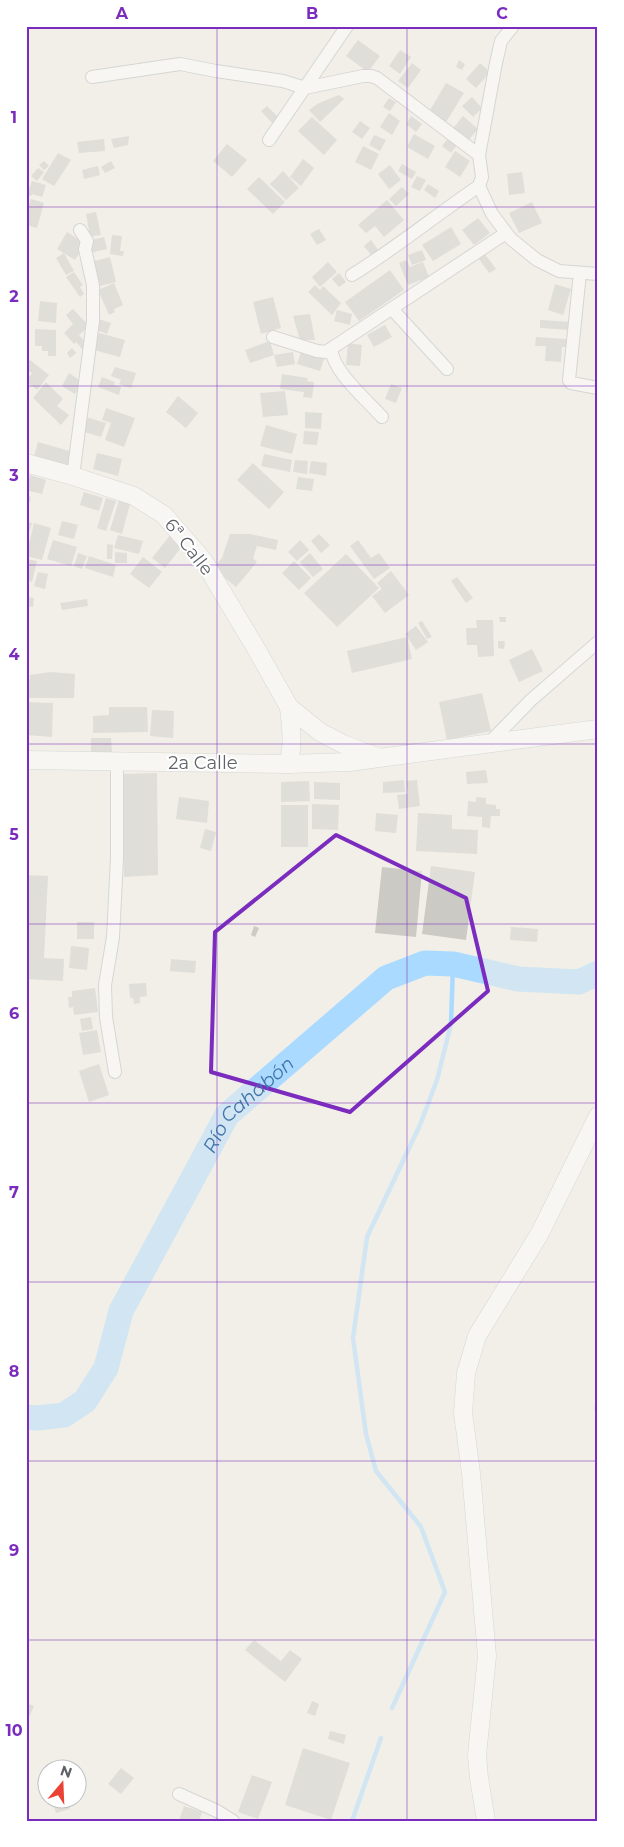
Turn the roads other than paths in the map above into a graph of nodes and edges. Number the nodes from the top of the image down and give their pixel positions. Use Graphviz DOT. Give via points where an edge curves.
graph roads {
  1 [pos="348,26"];
  2 [pos="513,26"];
  3 [pos="92,77"];
  4 [pos="305,88"];
  5 [pos="269,140"];
  6 [pos="479,155"];
  7 [pos="479,186"];
  8 [pos="80,230"];
  9 [pos="506,233"];
  10 [pos="580,273"];
  11 [pos="598,274"];
  12 [pos="352,275"];
  13 [pos="392,309"];
  14 [pos="273,337"];
  15 [pos="331,349"];
  16 [pos="448,368"];
  17 [pos="598,388"];
  18 [pos="382,417"];
  19 [pos="26,463"];
  20 [pos="72,476"];
  21 [pos="598,642"];
  22 [pos="289,707"];
  23 [pos="598,730"];
  24 [pos="489,743"];
  25 [pos="380,758"];
  26 [pos="26,760"];
  27 [pos="116,762"];
  28 [pos="288,764"];
  29 [pos="115,1072"];
  30 [pos="598,1116"];
  31 [pos="179,1794"];
  32 [pos="233,1821"];
  33 [pos="486,1821"];
  1 -- 4 [label="street"];
  2 -- 6 [label="street" via="502,41"];
  3 -- 4 [label="street" via="180,64 283,81"];
  4 -- 5 [label="street"];
  4 -- 6 [label="street" via="362,76 377,78"];
  6 -- 7 [label="street" via="482,177"];
  7 -- 9 [label="street" via="492,214"];
  7 -- 12 [label="street" via="391,251"];
  8 -- 20 [label="street" via="87,241 85,249 93,285 93,321"];
  9 -- 10 [label="street" via="537,260 559,271"];
  9 -- 13 [label="street"];
  10 -- 11 [label="street"];
  10 -- 17 [label="street" via="569,380"];
  13 -- 15 [label="street"];
  13 -- 16 [label="street"];
  14 -- 15 [label="street" via="317,351"];
  15 -- 18 [label="street" via="332,358 340,370"];
  19 -- 20 [label="main road, 6ª Calle"];
  20 -- 22 [label="main road, 6ª Calle" via="134,496 164,515 203,560"];
  21 -- 24 [label="street" via="530,700"];
  22 -- 25 [label="main road, 6ª Calle" via="320,732"];
  22 -- 28 [label="main road, 6ª Calle" via="292,752"];
  23 -- 24 [label="main road, 2a Calle"];
  24 -- 25 [label="main road, 2a Calle"];
  25 -- 28 [label="main road, 2a Calle"];
  26 -- 27 [label="main road, 2a Calle"];
  27 -- 28 [label="main road, 2a Calle"];
  27 -- 29 [label="street" via="114,937 105,985 106,1016"];
  30 -- 33 [label="main road" via="540,1233 477,1336 466,1373 463,1413 487,1656 477,1755"];
  31 -- 32 [label="street"];
}
